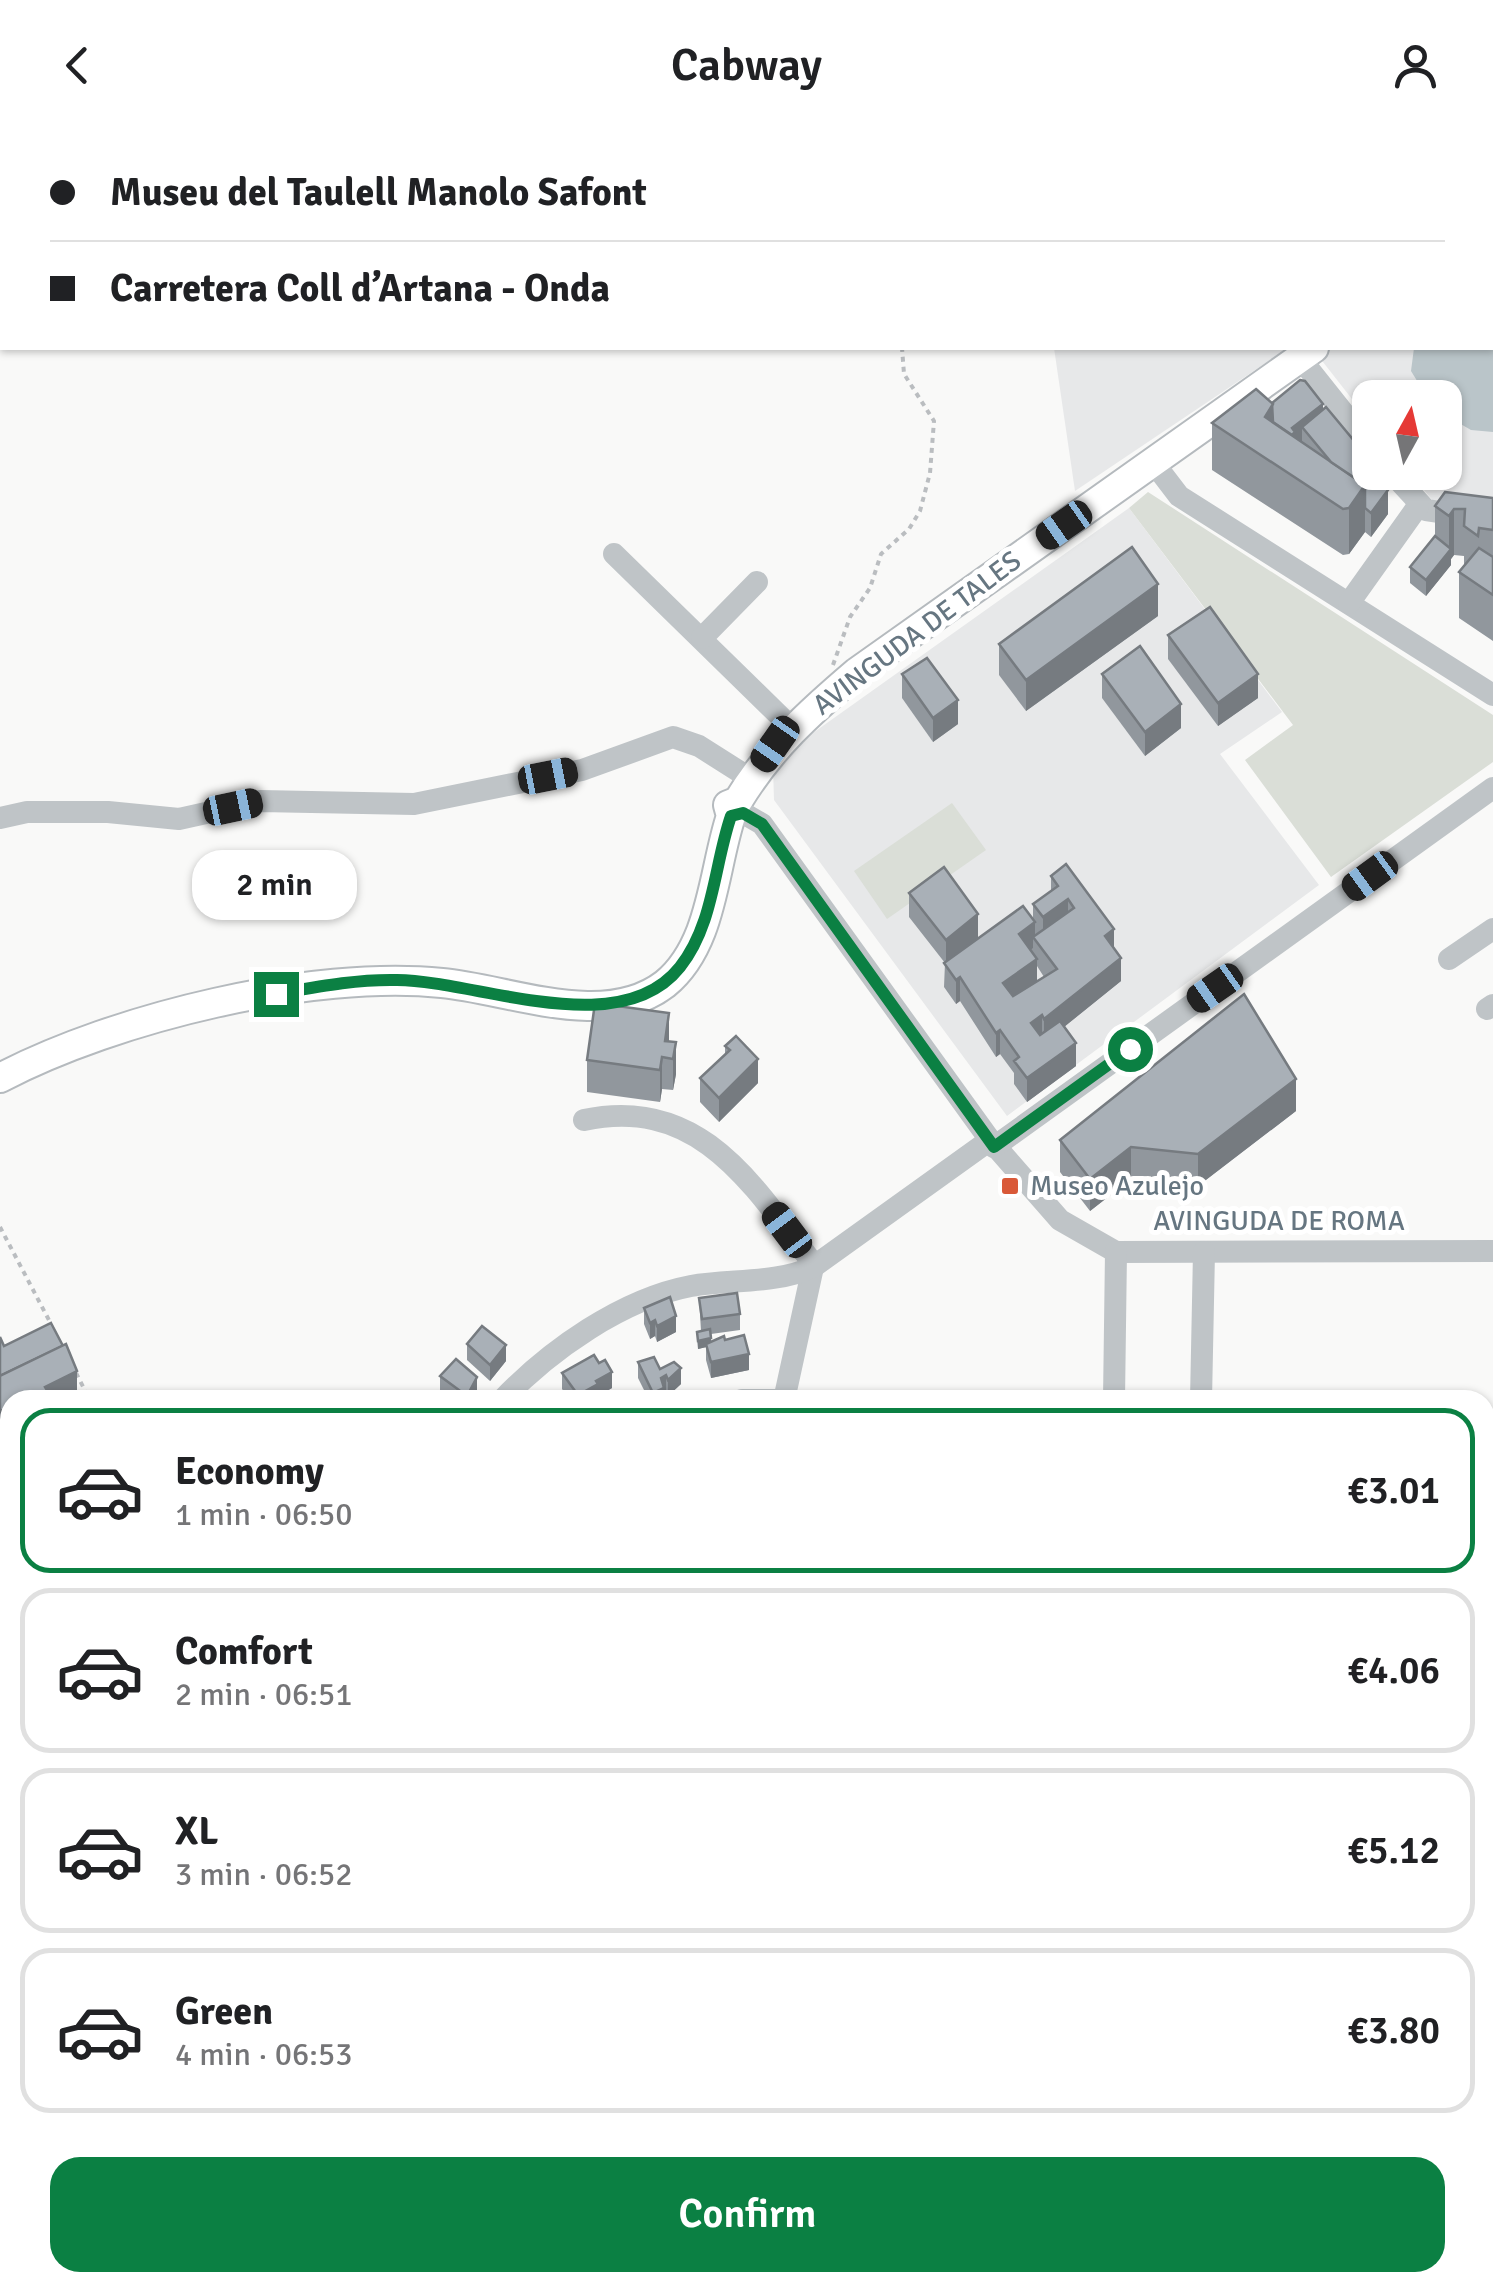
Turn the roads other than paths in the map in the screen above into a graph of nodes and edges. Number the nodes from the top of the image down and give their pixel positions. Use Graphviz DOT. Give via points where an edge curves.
graph roads {
  1 [pos="1307,352"];
  2 [pos="1352,419"];
  3 [pos="1153,462"];
  4 [pos="1405,490"];
  5 [pos="1418,506"];
  6 [pos="1493,520"];
  7 [pos="614,554"];
  8 [pos="756,582"];
  9 [pos="1349,603"];
  10 [pos="702,638"];
  11 [pos="1493,695"];
  12 [pos="792,728"];
  13 [pos="1493,788"];
  14 [pos="741,802"];
  15 [pos="0,818"];
  16 [pos="1493,929"];
  17 [pos="1449,959"];
  18 [pos="0,1078"];
  19 [pos="584,1120"];
  20 [pos="992,1144"];
  21 [pos="1493,1251"];
  22 [pos="1116,1252"];
  23 [pos="1204,1252"];
  24 [pos="813,1268"];
  25 [pos="514,1390"];
  26 [pos="788,1390"];
  27 [pos="1114,1390"];
  28 [pos="1202,1390"];
  1 -- 2 [label="street"];
  1 -- 3 [label="main road, AVINGUDA DE TALES"];
  3 -- 9 [label="street" via="1179,496"];
  3 -- 12 [label="main road, AVINGUDA DE TALES"];
  4 -- 5 [label="street"];
  5 -- 6 [label="street"];
  5 -- 9 [label="street"];
  7 -- 10 [label="street"];
  8 -- 10 [label="street"];
  9 -- 11 [label="street"];
  10 -- 12 [label="street"];
  12 -- 14 [label="main road, AVINGUDA DE TALES"];
  13 -- 20 [label="street"];
  14 -- 15 [label="street, AVINGUDA DE ROMA" via="699,746 673,737 582,770 414,804 260,801 179,819 108,812"];
  14 -- 18 [label="main road" via="683,964 666,983 626,1002 552,1002 429,982 345,982 137,1021"];
  14 -- 20 [label="street, AVINGUDA DE ROMA"];
  16 -- 17 [label="street"];
  19 -- 24 [label="street" via="648,1119 706,1141 747,1175"];
  20 -- 22 [label="street, AVINGUDA DE ROMA" via="1060,1220"];
  20 -- 24 [label="street"];
  21 -- 23 [label="street, AVINGUDA DE ROMA"];
  22 -- 23 [label="street, AVINGUDA DE ROMA"];
  22 -- 27 [label="street"];
  23 -- 28 [label="street"];
  24 -- 25 [label="street" via="692,1286 639,1304 577,1338"];
  24 -- 26 [label="street"];
}
